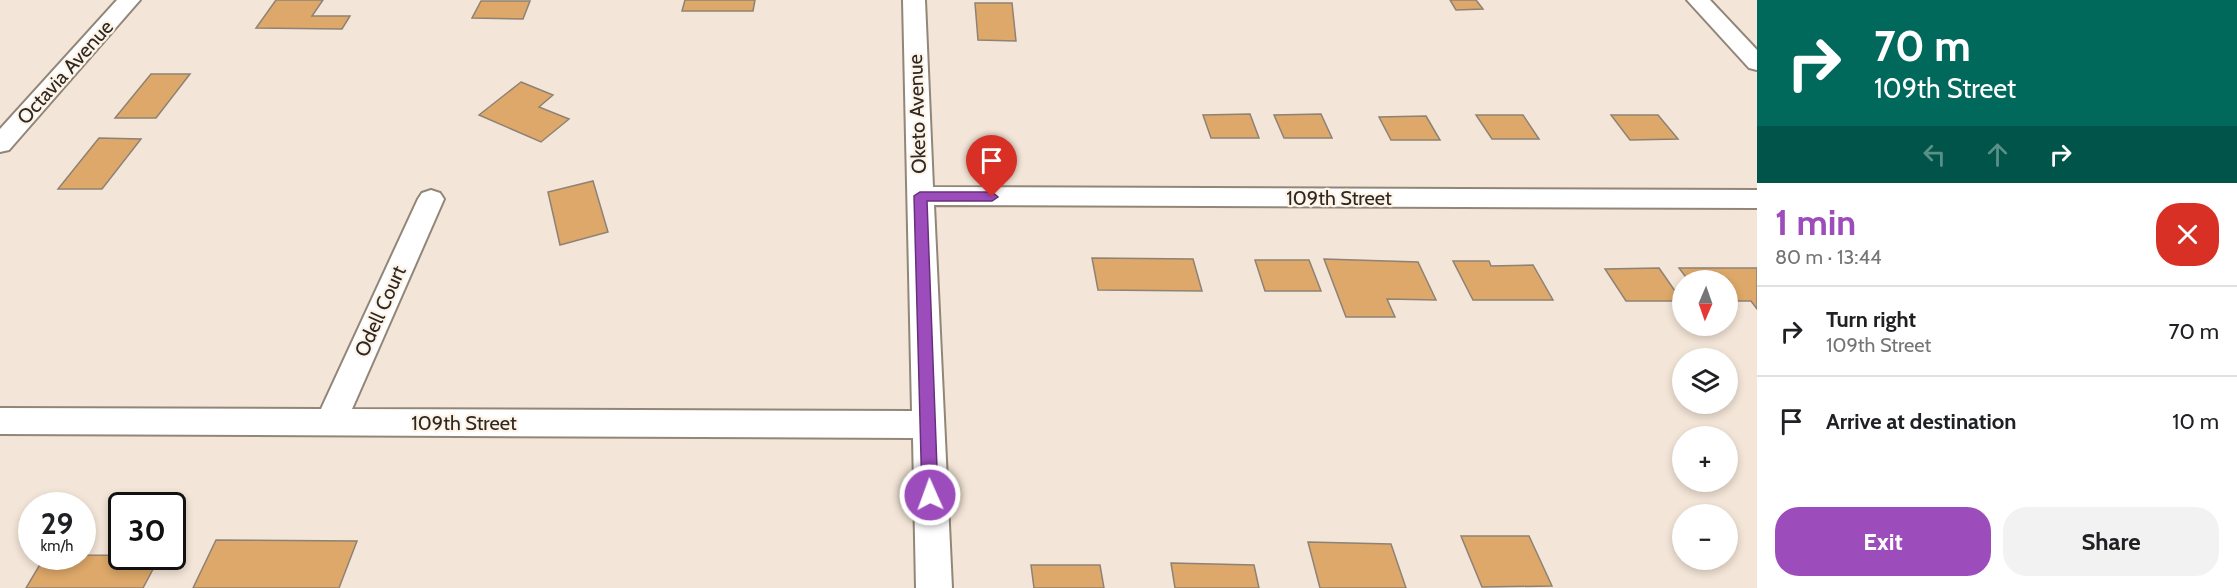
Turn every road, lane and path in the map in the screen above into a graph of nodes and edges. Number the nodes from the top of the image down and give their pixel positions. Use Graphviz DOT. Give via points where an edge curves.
graph roads {
  1 [pos="129,0"];
  2 [pos="914,0"];
  3 [pos="1698,0"];
  4 [pos="1757,63"];
  5 [pos="0,144"];
  6 [pos="920,196"];
  7 [pos="431,199"];
  8 [pos="1757,199"];
  9 [pos="0,421"];
  10 [pos="330,423"];
  11 [pos="928,425"];
  12 [pos="934,588"];
  1 -- 5 [label="street, Octavia Avenue"];
  2 -- 6 [label="street, Oketo Avenue"];
  3 -- 4 [label="street"];
  6 -- 8 [label="street, 109th Street"];
  6 -- 11 [label="street, Oketo Avenue"];
  7 -- 10 [label="street, Odell Court"];
  9 -- 10 [label="street, 109th Street"];
  10 -- 11 [label="street, 109th Street"];
  11 -- 12 [label="street, Oketo Avenue"];
}
